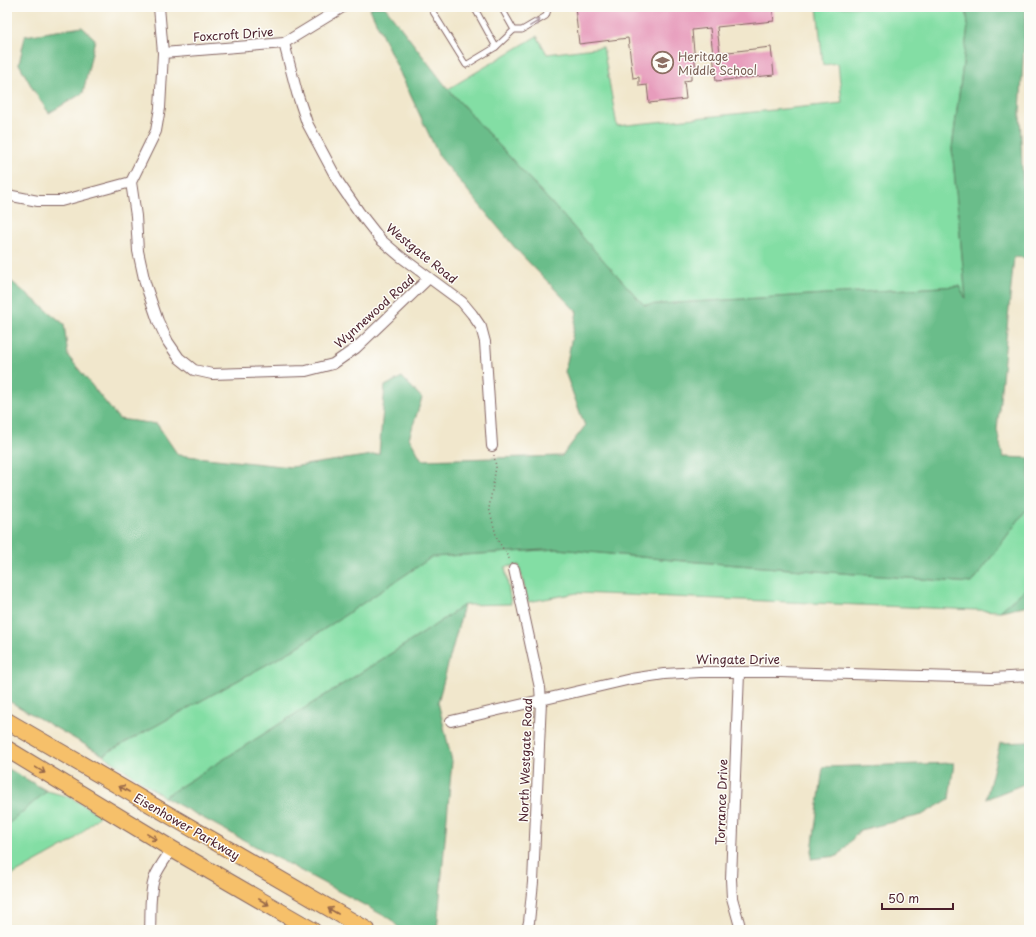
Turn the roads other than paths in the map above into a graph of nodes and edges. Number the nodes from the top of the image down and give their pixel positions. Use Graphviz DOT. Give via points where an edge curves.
graph roads {
  1 [pos="159,7"];
  2 [pos="343,7"];
  3 [pos="430,7"];
  4 [pos="474,7"];
  5 [pos="501,7"];
  6 [pos="549,7"];
  7 [pos="514,30"];
  8 [pos="284,43"];
  9 [pos="496,47"];
  10 [pos="163,53"];
  11 [pos="131,182"];
  12 [pos="7,195"];
  13 [pos="429,278"];
  14 [pos="492,446"];
  15 [pos="514,569"];
  16 [pos="739,673"];
  17 [pos="1029,676"];
  18 [pos="541,701"];
  19 [pos="7,721"];
  20 [pos="451,721"];
  21 [pos="7,750"];
  22 [pos="172,849"];
  23 [pos="150,930"];
  24 [pos="312,930"];
  25 [pos="367,930"];
  26 [pos="527,930"];
  27 [pos="741,930"];
  1 -- 10 [label="street"];
  2 -- 8 [label="street, Foxcroft Drive"];
  3 -- 9 [label="lane" via="466,65"];
  4 -- 9 [label="lane"];
  5 -- 7 [label="lane"];
  7 -- 6 [label="lane, one-way" via="522,30 536,23 546,16"];
  7 -- 9 [label="lane"];
  8 -- 10 [label="street, Foxcroft Drive"];
  8 -- 13 [label="street, Westgate Road" via="307,123 339,183 381,240"];
  10 -- 11 [label="street" via="156,131"];
  11 -- 12 [label="street" via="61,201 38,201"];
  11 -- 13 [label="street, Wynnewood Road" via="138,251 145,283 168,342 179,358 194,370 212,374 306,371 333,364 356,348"];
  13 -- 14 [label="street, Westgate Road" via="462,302 481,327 485,342"];
  15 -- 18 [label="street, North Westgate Road"];
  16 -- 17 [label="street, Wingate Drive" via="992,678"];
  16 -- 18 [label="street, Wingate Drive" via="664,674 631,679"];
  16 -- 27 [label="street, Torrance Drive" via="731,879 732,898"];
  18 -- 20 [label="street, Wingate Drive"];
  18 -- 26 [label="street, North Westgate Road" via="534,882"];
  25 -- 19 [label="main road, Eisenhower Parkway, one-way"];
  21 -- 22 [label="main road, one-way"];
  22 -- 23 [label="street" via="154,880"];
  22 -- 24 [label="main road, one-way"];
}
